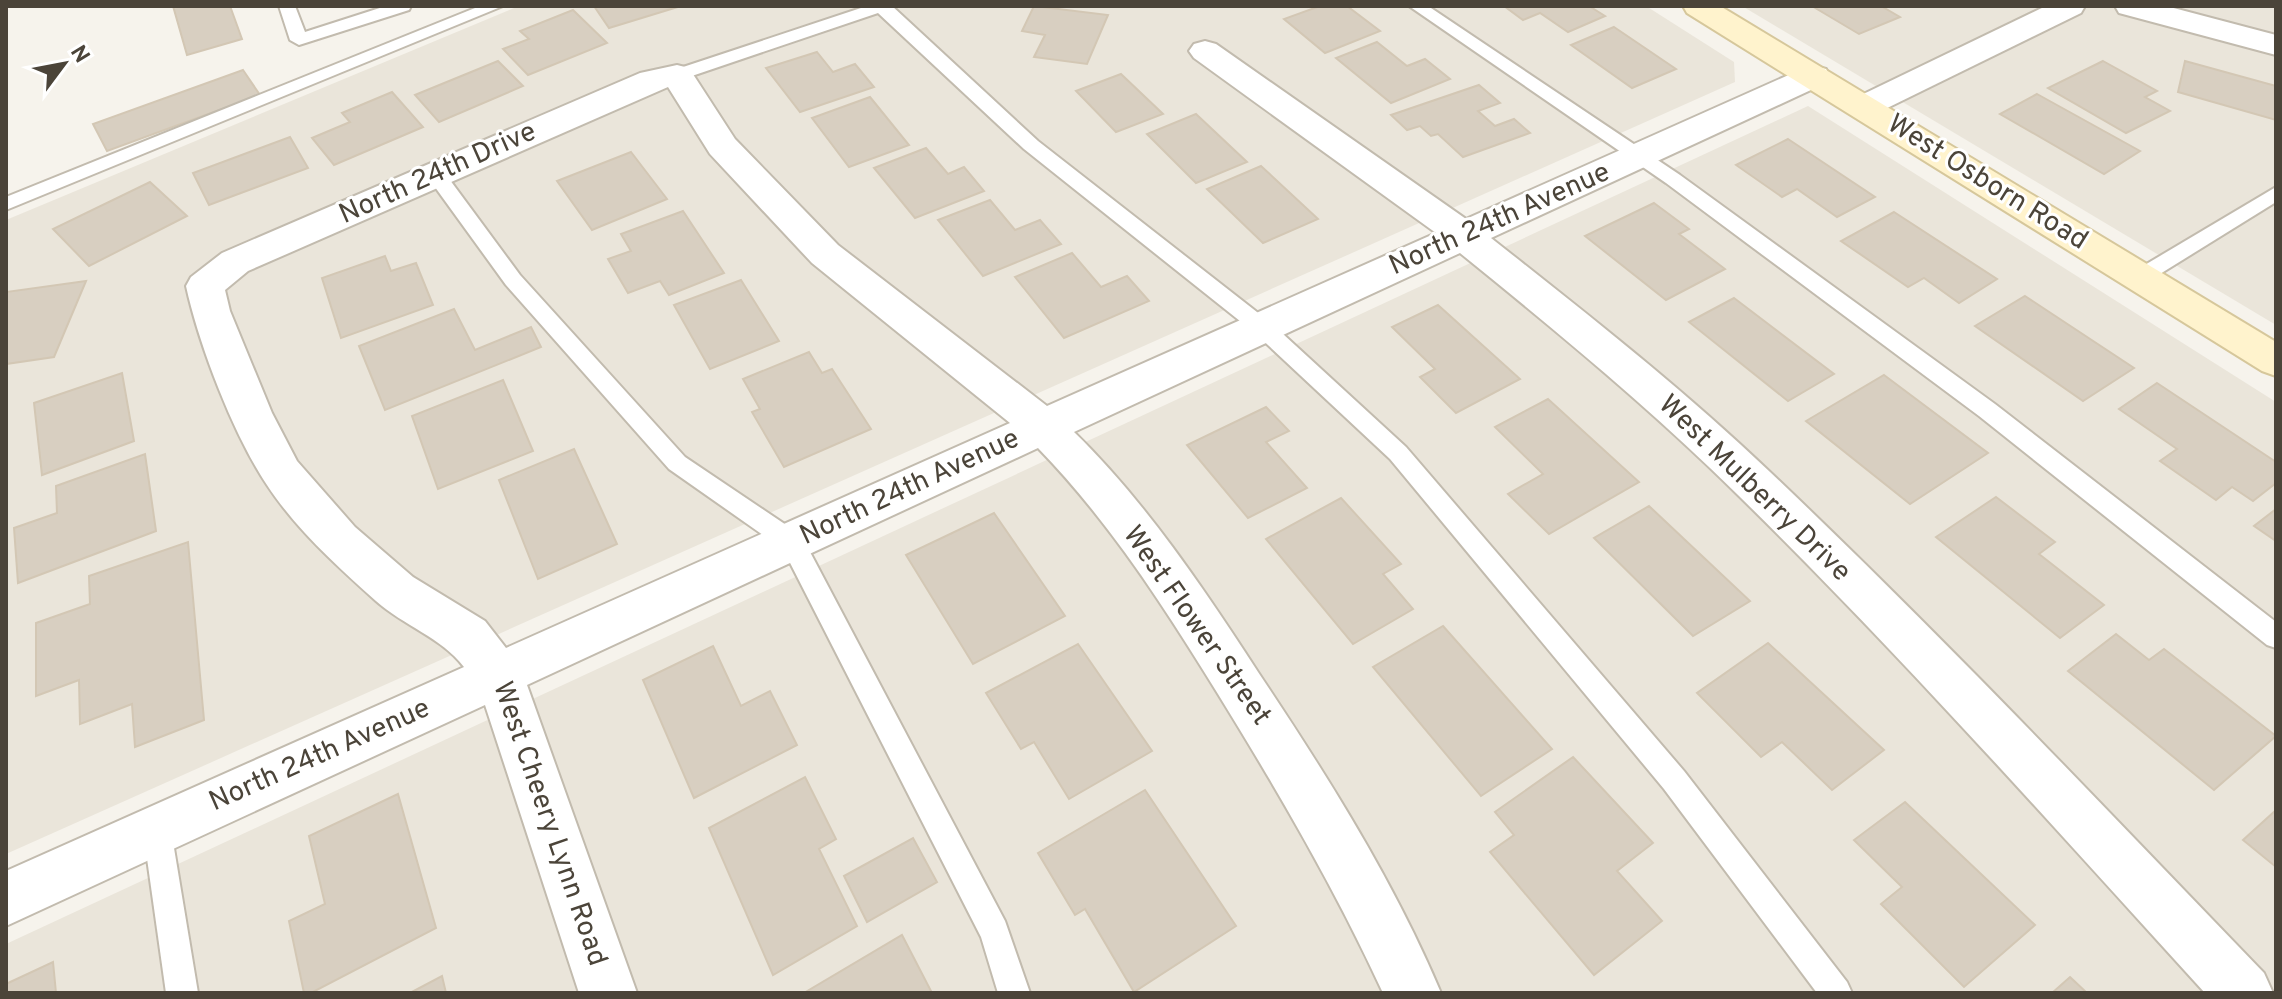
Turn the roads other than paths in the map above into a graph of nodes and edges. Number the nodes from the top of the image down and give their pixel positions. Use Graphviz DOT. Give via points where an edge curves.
graph roads {
  1 [pos="287,6"];
  2 [pos="403,6"];
  3 [pos="495,6"];
  4 [pos="882,6"];
  5 [pos="1417,6"];
  6 [pos="1698,6"];
  7 [pos="2070,6"];
  8 [pos="2130,6"];
  9 [pos="2276,45"];
  10 [pos="1205,51"];
  11 [pos="677,75"];
  12 [pos="1814,76"];
  13 [pos="1863,107"];
  14 [pos="1641,157"];
  15 [pos="437,176"];
  16 [pos="2276,193"];
  17 [pos="6,204"];
  18 [pos="1464,236"];
  19 [pos="2140,277"];
  20 [pos="205,286"];
  21 [pos="1263,328"];
  22 [pos="2276,361"];
  23 [pos="1043,427"];
  24 [pos="792,542"];
  25 [pos="2276,637"];
  26 [pos="499,675"];
  27 [pos="157,830"];
  28 [pos="6,899"];
  29 [pos="182,993"];
  30 [pos="608,993"];
  31 [pos="1014,993"];
  32 [pos="1412,993"];
  33 [pos="1836,993"];
  34 [pos="2244,993"];
  1 -- 2 [label="lane" via="299,40"];
  3 -- 17 [label="lane"];
  4 -- 11 [label="lane"];
  4 -- 21 [label="lane" via="1031,145"];
  5 -- 14 [label="lane"];
  6 -- 12 [label="street, West Osborn Road"];
  7 -- 13 [label="street"];
  8 -- 9 [label="street"];
  10 -- 18 [label="street, West Mulberry Drive"];
  11 -- 15 [label="street, North 24th Drive" via="652,80"];
  11 -- 23 [label="street, West Flower Street" via="722,146 825,254"];
  12 -- 13 [label="street, West Osborn Road"];
  12 -- 14 [label="street, North 24th Avenue"];
  13 -- 19 [label="street, West Osborn Road"];
  14 -- 18 [label="street, North 24th Avenue"];
  14 -- 25 [label="lane" via="1987,410"];
  15 -- 20 [label="street, North 24th Drive" via="235,262"];
  15 -- 24 [label="lane" via="513,280 677,463"];
  16 -- 19 [label="lane"];
  18 -- 21 [label="street, North 24th Avenue"];
  18 -- 34 [label="street, West Mulberry Drive" via="1599,344 1753,482 1982,714"];
  19 -- 22 [label="street, West Osborn Road"];
  20 -- 26 [label="street, West Cheery Lynn Road" via="251,413 282,473 339,540 397,591 468,636"];
  21 -- 23 [label="street, North 24th Avenue"];
  21 -- 33 [label="lane" via="1398,453 1674,780"];
  23 -- 24 [label="street, North 24th Avenue"];
  23 -- 32 [label="street, West Flower Street" via="1176,586 1303,784"];
  24 -- 26 [label="street, North 24th Avenue"];
  24 -- 31 [label="lane" via="994,932"];
  26 -- 27 [label="street, North 24th Avenue"];
  26 -- 30 [label="street, West Cheery Lynn Road"];
  27 -- 28 [label="street, North 24th Avenue"];
  27 -- 29 [label="lane"];
}
